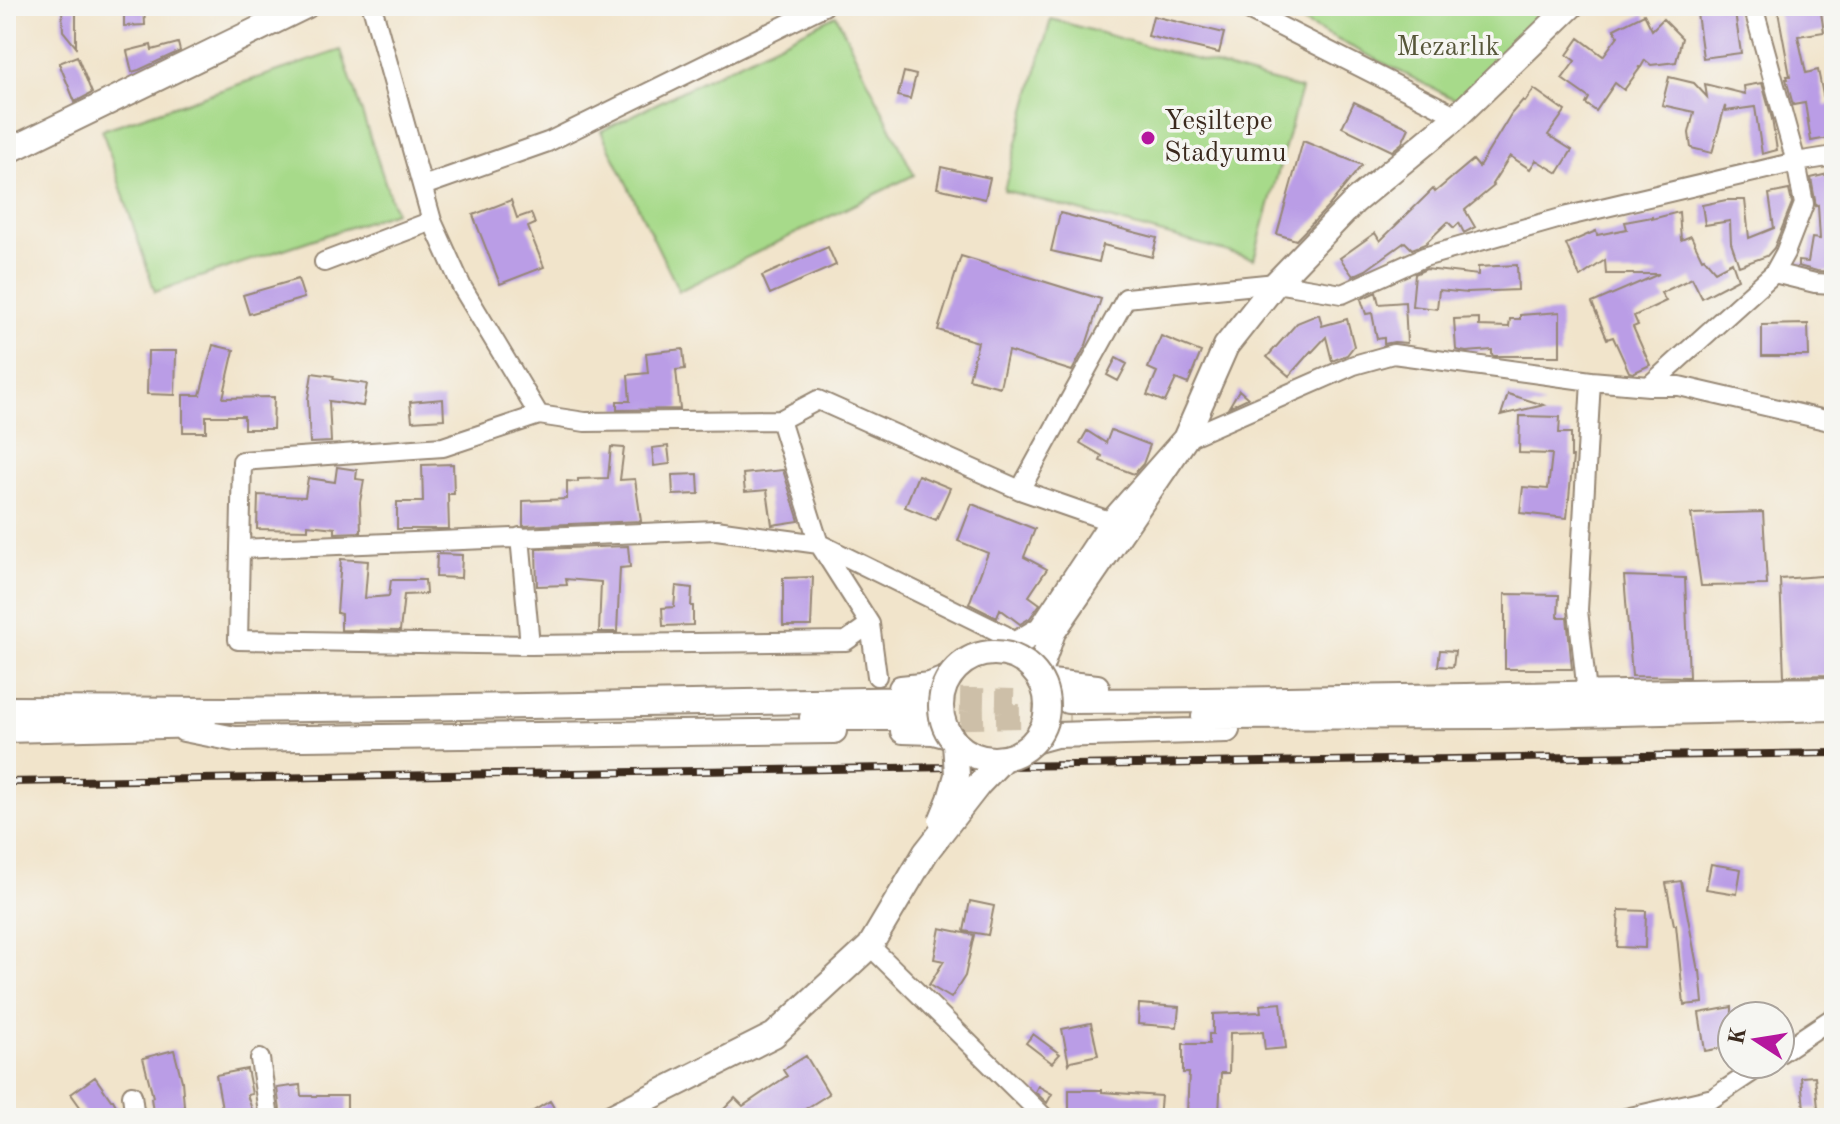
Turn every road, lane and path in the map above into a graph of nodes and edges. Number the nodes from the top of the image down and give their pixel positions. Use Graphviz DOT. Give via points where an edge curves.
graph roads {
  1 [pos="306,6"];
  2 [pos="372,6"];
  3 [pos="824,6"];
  4 [pos="1240,6"];
  5 [pos="1571,6"];
  6 [pos="1753,6"];
  7 [pos="1457,116"];
  8 [pos="6,152"];
  9 [pos="1834,156"];
  10 [pos="1796,162"];
  11 [pos="423,186"];
  12 [pos="432,221"];
  13 [pos="324,262"];
  14 [pos="1774,273"];
  15 [pos="1276,283"];
  16 [pos="1834,284"];
  17 [pos="1665,372"];
  18 [pos="1591,381"];
  19 [pos="1649,386"];
  20 [pos="1679,386"];
  21 [pos="539,415"];
  22 [pos="780,420"];
  23 [pos="1834,422"];
  24 [pos="1185,439"];
  25 [pos="1020,490"];
  26 [pos="1112,522"];
  27 [pos="520,537"];
  28 [pos="819,544"];
  29 [pos="240,549"];
  30 [pos="1097,556"];
  31 [pos="870,624"];
  32 [pos="999,644"];
  33 [pos="530,645"];
  34 [pos="950,677"];
  35 [pos="1039,678"];
  36 [pos="886,682"];
  37 [pos="1834,690"];
  38 [pos="1588,703"];
  39 [pos="1069,708"];
  40 [pos="1834,708"];
  41 [pos="6,709"];
  42 [pos="924,709"];
  43 [pos="165,718"];
  44 [pos="6,730"];
  45 [pos="954,740"];
  46 [pos="1034,741"];
  47 [pos="1004,758"];
  48 [pos="926,852"];
  49 [pos="870,946"];
  50 [pos="1834,1017"];
  51 [pos="1796,1042"];
  52 [pos="260,1059"];
  53 [pos="1740,1080"];
  54 [pos="132,1095"];
  55 [pos="135,1118"];
  56 [pos="269,1118"];
  57 [pos="609,1118"];
  58 [pos="1045,1118"];
  59 [pos="1626,1118"];
  1 -- 8 [label="main road"];
  2 -- 11 [label="street"];
  3 -- 11 [label="street" via="548,142"];
  4 -- 7 [label="street"];
  5 -- 7 [label="main road"];
  6 -- 10 [label="street"];
  7 -- 15 [label="main road" via="1354,202"];
  9 -- 10 [label="street"];
  10 -- 14 [label="street" via="1804,204"];
  10 -- 15 [label="street" via="1568,216 1424,257 1342,294"];
  11 -- 12 [label="street"];
  12 -- 13 [label="street"];
  12 -- 21 [label="street" via="462,287"];
  14 -- 16 [label="street"];
  14 -- 17 [label="street"];
  15 -- 24 [label="main road" via="1226,346"];
  15 -- 25 [label="street" via="1126,298"];
  17 -- 19 [label="street"];
  17 -- 20 [label="street"];
  18 -- 19 [label="street"];
  18 -- 24 [label="street" via="1393,354 1354,365"];
  18 -- 38 [label="street" via="1578,610"];
  19 -- 20 [label="street"];
  20 -- 23 [label="street"];
  21 -- 22 [label="street" via="585,422"];
  21 -- 29 [label="street" via="443,447 242,461"];
  22 -- 25 [label="street" via="818,400"];
  22 -- 28 [label="street"];
  24 -- 26 [label="main road"];
  24 -- 30 [label="main road"];
  25 -- 26 [label="street"];
  26 -- 30 [label="main road"];
  27 -- 28 [label="street" via="716,530"];
  27 -- 29 [label="street"];
  27 -- 33 [label="street"];
  28 -- 31 [label="street"];
  28 -- 32 [label="street"];
  29 -- 33 [label="street" via="238,640"];
  30 -- 32 [label="main road" via="1041,629 1021,641"];
  30 -- 35 [label="main road" via="1053,632"];
  31 -- 33 [label="street" via="846,641"];
  31 -- 36 [label="street"];
  32 -- 34 [label="main road, bridge" via="962,664"];
  32 -- 35 [label="main road, bridge"];
  34 -- 36 [label="main road" via="930,685"];
  34 -- 45 [label="main road, bridge" via="942,710"];
  35 -- 38 [label="main road" via="1086,687 1170,690 1517,688"];
  35 -- 46 [label="main road, bridge" via="1047,709"];
  36 -- 43 [label="main road" via="232,695"];
  37 -- 38 [label="main road"];
  38 -- 39 [label="main road" via="1191,701"];
  38 -- 40 [label="main road"];
  38 -- 46 [label="main road" via="1416,727 1056,735"];
  41 -- 43 [label="main road"];
  42 -- 43 [label="main road"];
  43 -- 44 [label="main road"];
  43 -- 45 [label="main road" via="235,739 881,731 933,732"];
  45 -- 47 [label="main road, bridge" via="969,753"];
  45 -- 48 [label="main road, bridge" via="957,775"];
  46 -- 47 [label="main road, bridge"];
  47 -- 48 [label="main road, bridge"];
  48 -- 49 [label="main road"];
  49 -- 57 [label="main road" via="774,1035"];
  49 -- 58 [label="street"];
  50 -- 51 [label="street"];
  52 -- 56 [label="street"];
  53 -- 59 [label="street" via="1713,1098"];
  54 -- 55 [label="street"];
}
